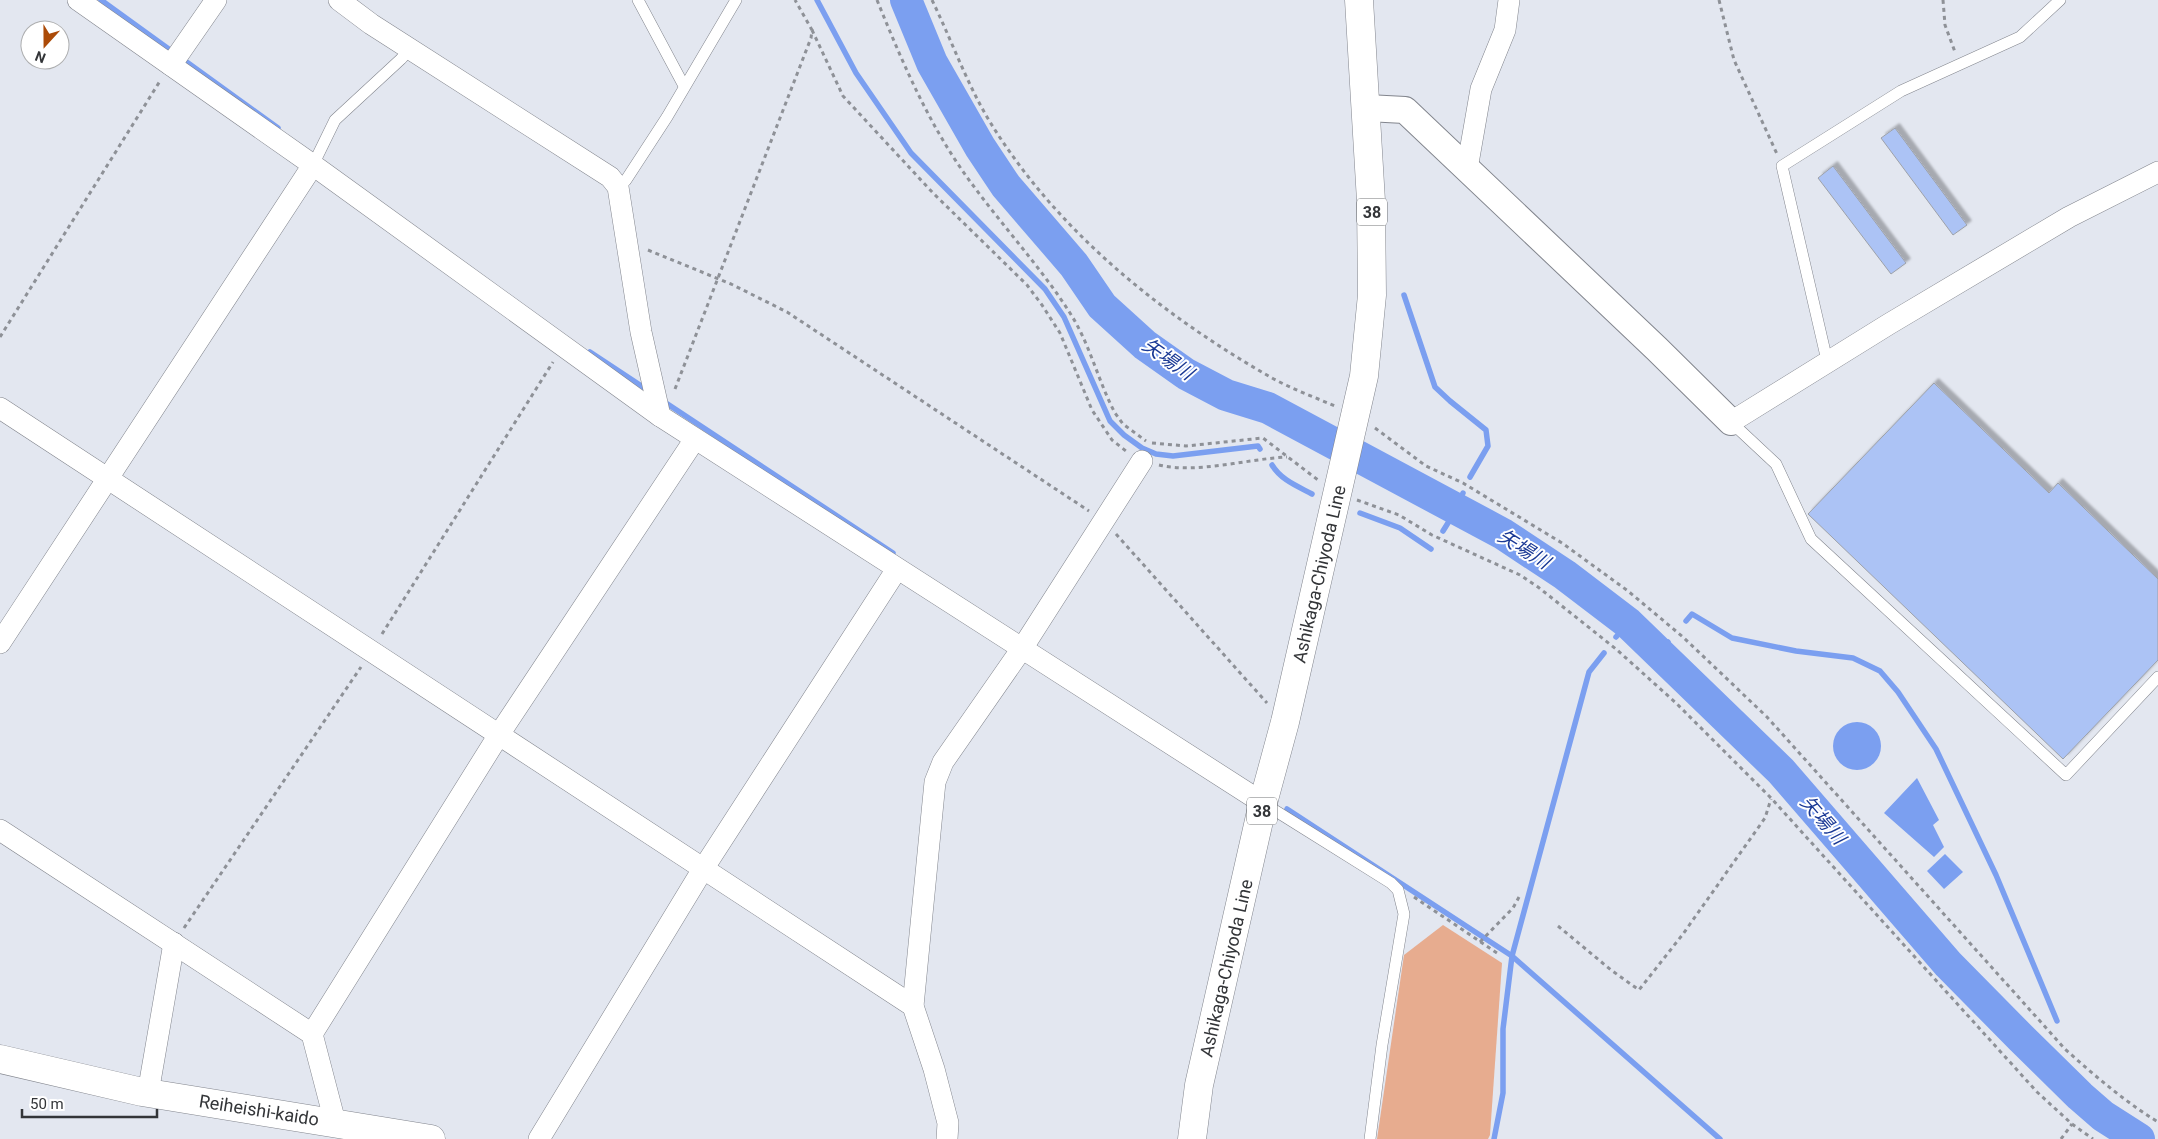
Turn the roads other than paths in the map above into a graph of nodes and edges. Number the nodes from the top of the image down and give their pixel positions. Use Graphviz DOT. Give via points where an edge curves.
graph roads {
  1 [pos="78,0"];
  2 [pos="216,0"];
  3 [pos="339,0"];
  4 [pos="638,0"];
  5 [pos="736,0"];
  6 [pos="1359,0"];
  7 [pos="1509,0"];
  8 [pos="2060,0"];
  9 [pos="410,48"];
  10 [pos="171,65"];
  11 [pos="684,86"];
  12 [pos="1367,108"];
  13 [pos="313,165"];
  14 [pos="1467,168"];
  15 [pos="2158,172"];
  16 [pos="618,187"];
  17 [pos="1830,361"];
  18 [pos="0,408"];
  19 [pos="660,416"];
  20 [pos="1731,422"];
  21 [pos="695,439"];
  22 [pos="1142,461"];
  23 [pos="109,478"];
  24 [pos="897,569"];
  25 [pos="0,643"];
  26 [pos="1023,648"];
  27 [pos="2158,677"];
  28 [pos="500,733"];
  29 [pos="1263,803"];
  30 [pos="0,830"];
  31 [pos="703,869"];
  32 [pos="174,942"];
  33 [pos="913,1006"];
  34 [pos="312,1034"];
  35 [pos="0,1059"];
  36 [pos="148,1092"];
  37 [pos="335,1122"];
  38 [pos="431,1139"];
  39 [pos="539,1139"];
  40 [pos="947,1139"];
  41 [pos="1192,1139"];
  42 [pos="1370,1139"];
  1 -- 10 [label="street"];
  2 -- 10 [label="street"];
  3 -- 9 [label="street"];
  4 -- 11 [label="lane"];
  5 -- 11 [label="lane"];
  6 -- 12 [label="main road, Ashikaga-Chiyoda Line / 38"];
  7 -- 14 [label="street" via="1505,30 1481,89"];
  8 -- 17 [label="lane" via="2020,36 1901,91 1782,166 1825,352"];
  9 -- 13 [label="lane" via="335,120"];
  9 -- 16 [label="street" via="610,177"];
  10 -- 13 [label="street"];
  11 -- 16 [label="lane" via="626,180"];
  12 -- 14 [label="street" via="1404,110"];
  12 -- 29 [label="main road, Ashikaga-Chiyoda Line / 38" via="1372,201 1372,295 1364,376"];
  13 -- 19 [label="street"];
  13 -- 23 [label="street"];
  14 -- 20 [label="street"];
  15 -- 17 [label="street" via="2068,217"];
  16 -- 19 [label="street" via="641,332"];
  17 -- 20 [label="street"];
  18 -- 23 [label="street"];
  19 -- 21 [label="street"];
  20 -- 27 [label="lane" via="1776,464 1811,539 2066,775"];
  21 -- 24 [label="street"];
  21 -- 28 [label="street"];
  22 -- 26 [label="street"];
  23 -- 25 [label="street"];
  23 -- 28 [label="street"];
  24 -- 26 [label="street"];
  24 -- 31 [label="street"];
  26 -- 29 [label="street"];
  26 -- 33 [label="street" via="943,762 935,782"];
  28 -- 31 [label="street"];
  28 -- 34 [label="street"];
  29 -- 41 [label="main road, Ashikaga-Chiyoda Line / 38" via="1199,1085"];
  29 -- 42 [label="lane" via="1398,890 1404,914"];
  30 -- 32 [label="street"];
  31 -- 33 [label="street"];
  31 -- 39 [label="street"];
  32 -- 34 [label="street"];
  32 -- 36 [label="street"];
  33 -- 40 [label="street" via="948,1123"];
  34 -- 37 [label="street"];
  35 -- 36 [label="main road, Reiheishi-kaido"];
  36 -- 37 [label="main road, Reiheishi-kaido"];
  37 -- 38 [label="main road, Reiheishi-kaido"];
}
